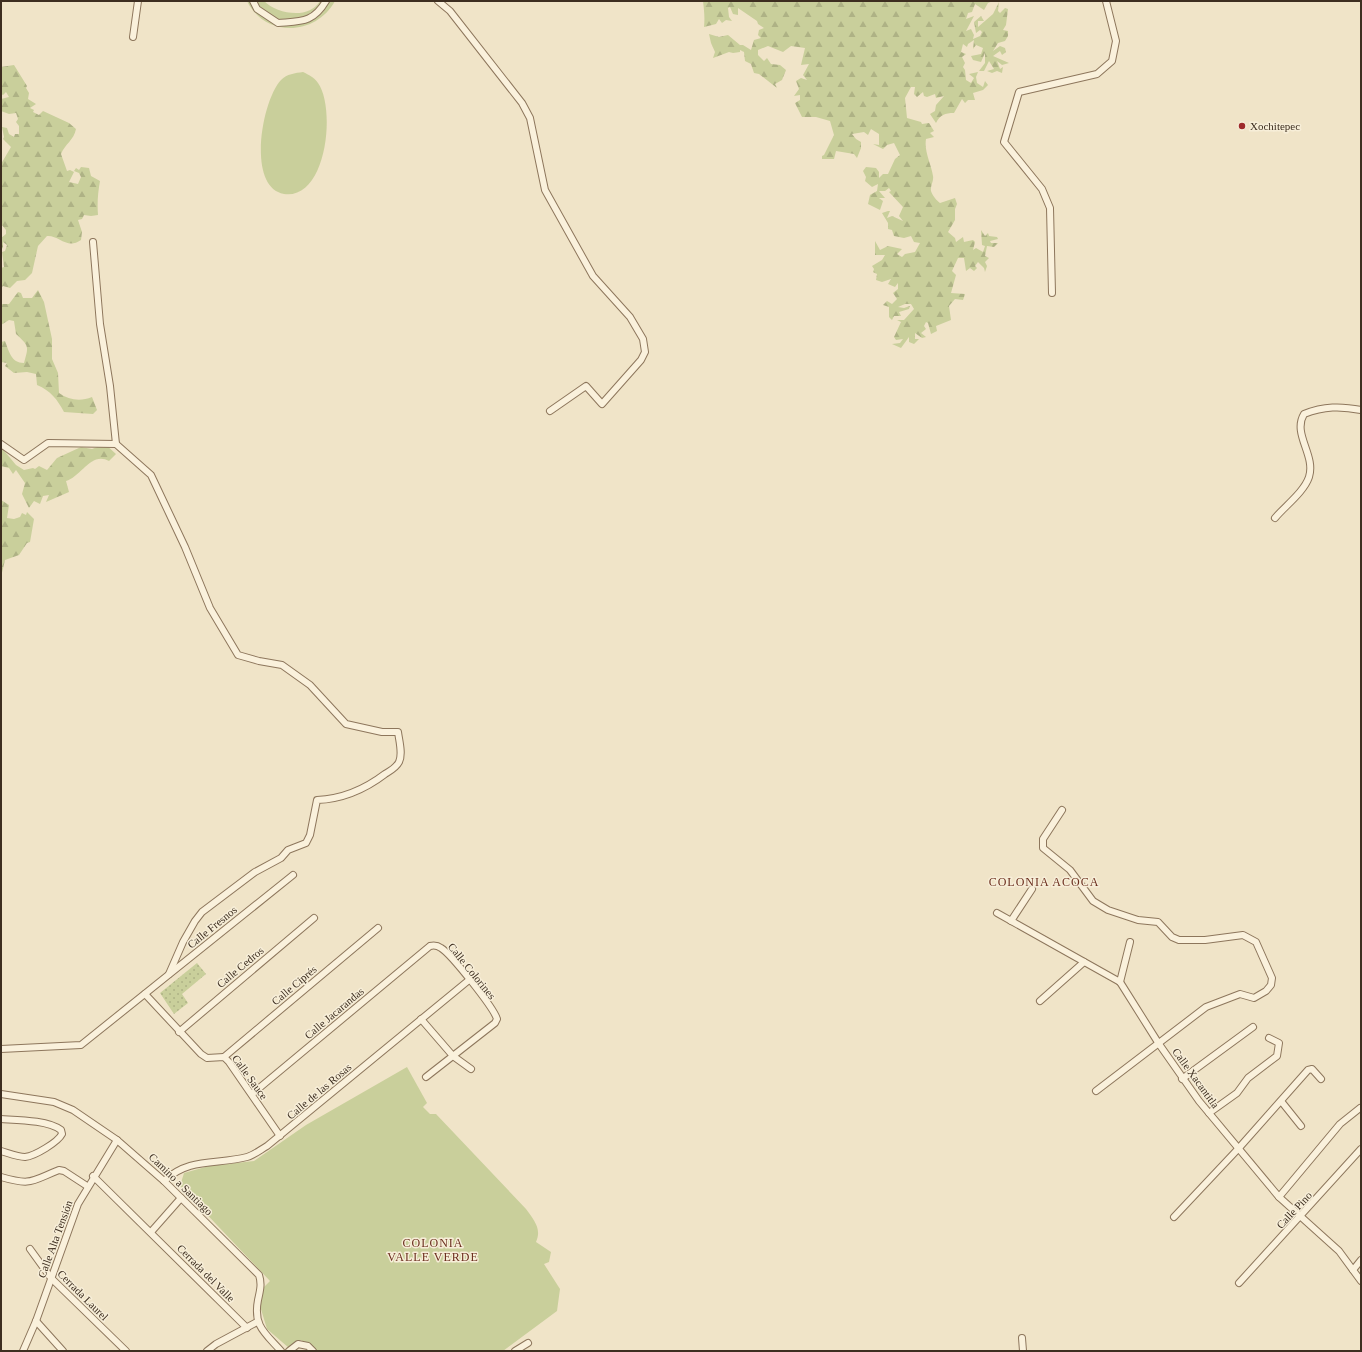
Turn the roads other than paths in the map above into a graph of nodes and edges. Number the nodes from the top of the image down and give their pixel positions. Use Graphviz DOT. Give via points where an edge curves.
graph roads {
  1 [pos="138,1"];
  2 [pos="253,1"];
  3 [pos="326,1"];
  4 [pos="438,1"];
  5 [pos="1106,1"];
  6 [pos="133,37"];
  7 [pos="93,242"];
  8 [pos="1052,293"];
  9 [pos="1361,410"];
  10 [pos="550,411"];
  11 [pos="1,444"];
  12 [pos="116,444"];
  13 [pos="1274,518"];
  14 [pos="1062,810"];
  15 [pos="293,875"];
  16 [pos="1032,889"];
  17 [pos="997,913"];
  18 [pos="314,918"];
  19 [pos="1011,921"];
  20 [pos="378,928"];
  21 [pos="1130,942"];
  22 [pos="430,946"];
  23 [pos="1084,962"];
  24 [pos="169,974"];
  25 [pos="469,980"];
  26 [pos="1120,982"];
  27 [pos="145,994"];
  28 [pos="1040,1000"];
  29 [pos="421,1019"];
  30 [pos="1253,1027"];
  31 [pos="179,1032"];
  32 [pos="1269,1038"];
  33 [pos="1159,1044"];
  34 [pos="1,1049"];
  35 [pos="453,1056"];
  36 [pos="224,1058"];
  37 [pos="471,1069"];
  38 [pos="426,1076"];
  39 [pos="1182,1078"];
  40 [pos="1321,1079"];
  41 [pos="1096,1090"];
  42 [pos="1,1094"];
  43 [pos="252,1094"];
  44 [pos="1281,1101"];
  45 [pos="1360,1108"];
  46 [pos="1209,1113"];
  47 [pos="1,1119"];
  48 [pos="1301,1126"];
  49 [pos="280,1136"];
  50 [pos="117,1140"];
  51 [pos="1238,1149"];
  52 [pos="1361,1149"];
  53 [pos="1,1151"];
  54 [pos="93,1176"];
  55 [pos="1,1177"];
  56 [pos="164,1181"];
  57 [pos="87,1186"];
  58 [pos="1279,1197"];
  59 [pos="181,1198"];
  60 [pos="1301,1216"];
  61 [pos="1174,1217"];
  62 [pos="151,1232"];
  63 [pos="30,1249"];
  64 [pos="1361,1260"];
  65 [pos="1353,1270"];
  66 [pos="52,1278"];
  67 [pos="1361,1281"];
  68 [pos="1239,1282"];
  69 [pos="36,1321"];
  70 [pos="257,1322"];
  71 [pos="247,1328"];
  72 [pos="1022,1338"];
  73 [pos="528,1343"];
  74 [pos="23,1351"];
  75 [pos="63,1351"];
  76 [pos="126,1351"];
  77 [pos="207,1351"];
  78 [pos="281,1351"];
  79 [pos="289,1351"];
  80 [pos="313,1351"];
  81 [pos="515,1351"];
  82 [pos="1023,1351"];
  1 -- 6 [label="street"];
  2 -- 3 [label="street" via="257,9 278,24 307,21 320,11"];
  4 -- 10 [label="street" via="450,11 522,103 530,118 546,190 593,276 630,317 642,339 645,352 641,360 602,404 586,386"];
  5 -- 8 [label="street" via="1116,41 1112,61 1097,74 1020,92 1004,142 1042,189 1050,208"];
  7 -- 12 [label="street" via="100,324"];
  9 -- 13 [label="street" via="1338,407 1304,414 1300,425 1308,455 1309,477"];
  11 -- 12 [label="street" via="24,460 48,443"];
  12 -- 24 [label="street" via="151,475 210,608 238,654 282,665 310,684 346,724 382,732 398,732 401,756 394,768 358,791 331,799 317,800 306,843 288,850 281,858 255,872 202,912 183,942"];
  14 -- 33 [label="street" via="1043,839 1043,848 1070,870 1093,901 1108,910 1138,920 1158,922 1172,937 1179,940 1205,940 1243,935 1249,937 1256,942 1272,978 1270,985 1259,996 1254,998 1240,994 1216,1002"];
  15 -- 24 [label="street, Calle Fresnos"];
  16 -- 19 [label="street"];
  17 -- 19 [label="street, Calle Xacantitla"];
  18 -- 31 [label="street, Calle Cedros"];
  19 -- 23 [label="street, Calle Xacantitla"];
  20 -- 36 [label="street, Calle Ciprés"];
  21 -- 26 [label="street"];
  22 -- 25 [label="street, Calle Colorines" via="436,945 443,949"];
  22 -- 43 [label="street, Calle Jacarandas"];
  23 -- 26 [label="street, Calle Xacantitla"];
  23 -- 28 [label="street"];
  24 -- 27 [label="street, Calle Fresnos"];
  25 -- 29 [label="street, Calle de las Rosas"];
  25 -- 35 [label="street, Calle Colorines" via="496,1016 495,1023"];
  26 -- 33 [label="street, Calle Xacantitla"];
  27 -- 31 [label="street, Calle Sauce"];
  27 -- 34 [label="street, Calle Fresnos" via="81,1046"];
  29 -- 35 [label="street"];
  29 -- 49 [label="street, Calle de las Rosas"];
  30 -- 39 [label="street"];
  31 -- 36 [label="street, Calle Sauce" via="207,1058"];
  32 -- 46 [label="street" via="1279,1043 1277,1056 1248,1078 1237,1093"];
  33 -- 39 [label="street, Calle Xacantitla"];
  33 -- 41 [label="street"];
  35 -- 37 [label="street"];
  35 -- 38 [label="street"];
  36 -- 43 [label="street, Calle Sauce"];
  39 -- 46 [label="street, Calle Xacantitla"];
  40 -- 44 [label="street" via="1310,1069"];
  42 -- 50 [label="street, Camino a Santiago" via="54,1102 72,1110"];
  43 -- 49 [label="street, Calle Sauce"];
  44 -- 48 [label="street"];
  44 -- 51 [label="street"];
  45 -- 58 [label="street" via="1340,1124"];
  46 -- 51 [label="street, Calle Xacantitla"];
  47 -- 53 [label="street" via="44,1124 58,1128 62,1134 55,1143 30,1156"];
  49 -- 56 [label="street, Calle de las Rosas" via="248,1156 190,1165 178,1170"];
  50 -- 54 [label="street, Calle Alta Tensión"];
  50 -- 56 [label="street, Camino a Santiago"];
  51 -- 58 [label="street, Calle Xacantitla"];
  51 -- 61 [label="street"];
  52 -- 60 [label="street, Calle Pino"];
  54 -- 57 [label="street, Calle Alta Tensión"];
  54 -- 62 [label="street, Cerrada del Valle"];
  55 -- 57 [label="street" via="29,1182 59,1170"];
  56 -- 59 [label="street, Camino a Santiago"];
  57 -- 66 [label="street, Calle Alta Tensión" via="75,1211"];
  58 -- 60 [label="street, Calle Xacantitla"];
  59 -- 62 [label="street"];
  59 -- 70 [label="street, Camino a Santiago" via="259,1275 261,1288"];
  60 -- 65 [label="street, Calle Xacantitla" via="1336,1248"];
  60 -- 68 [label="street, Calle Pino"];
  62 -- 71 [label="street, Cerrada del Valle"];
  63 -- 66 [label="street, Cerrada Laurel"];
  64 -- 65 [label="street"];
  65 -- 67 [label="street, Calle Xacantitla"];
  66 -- 69 [label="street, Calle Alta Tensión"];
  66 -- 76 [label="street, Cerrada Laurel"];
  69 -- 74 [label="street, Calle Alta Tensión"];
  69 -- 75 [label="street"];
  70 -- 71 [label="street"];
  70 -- 78 [label="street"];
  71 -- 77 [label="street"];
  72 -- 82 [label="street"];
  73 -- 81 [label="street"];
  79 -- 80 [label="street" via="298,1344 308,1346"];
}
